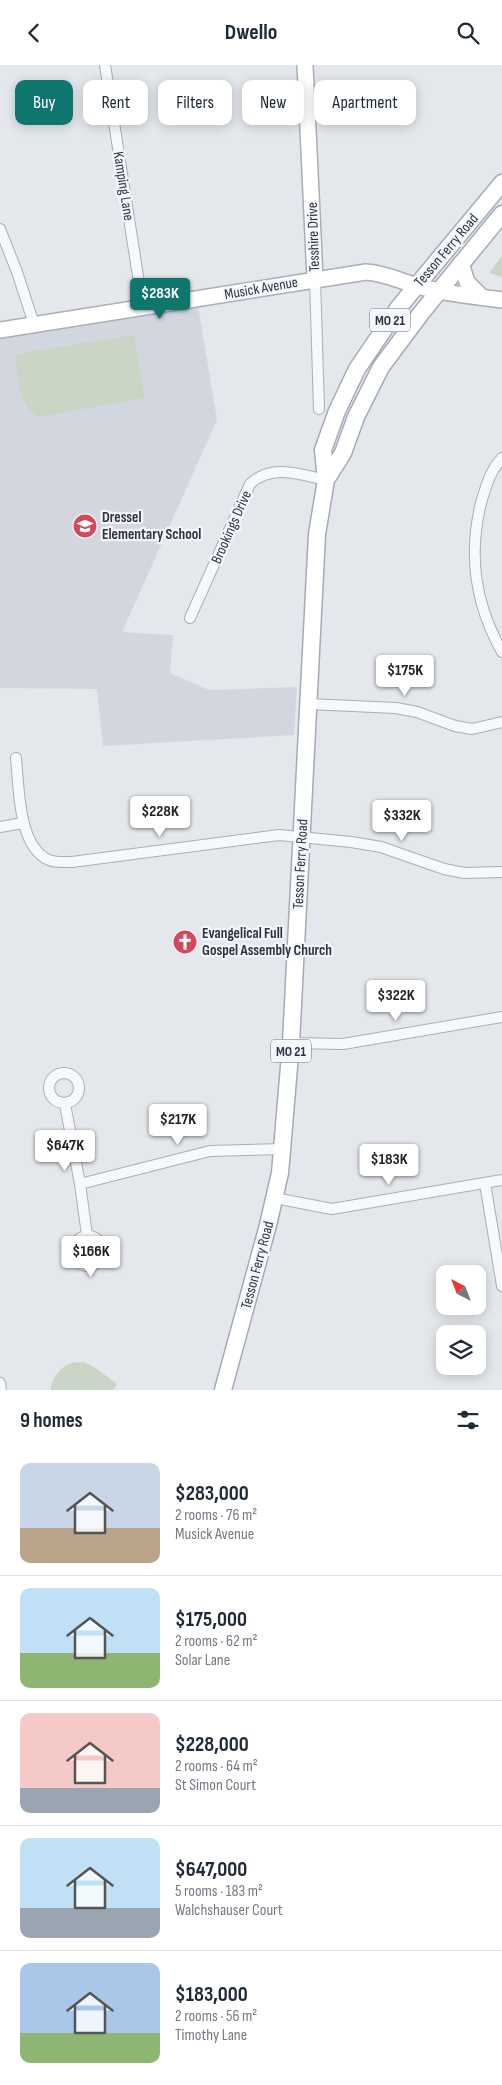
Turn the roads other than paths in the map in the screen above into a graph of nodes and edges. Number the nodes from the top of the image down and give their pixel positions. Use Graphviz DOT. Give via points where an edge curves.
graph roads {
  1 [pos="104,65"];
  2 [pos="305,65"];
  3 [pos="502,183"];
  4 [pos="502,214"];
  5 [pos="0,229"];
  6 [pos="461,263"];
  7 [pos="315,279"];
  8 [pos="417,286"];
  9 [pos="438,291"];
  10 [pos="482,297"];
  11 [pos="502,300"];
  12 [pos="143,308"];
  13 [pos="34,324"];
  14 [pos="0,330"];
  15 [pos="319,409"];
  16 [pos="502,458"];
  17 [pos="326,481"];
  18 [pos="190,617"];
  19 [pos="502,652"];
  20 [pos="308,704"];
  21 [pos="502,722"];
  22 [pos="16,758"];
  23 [pos="23,823"];
  24 [pos="0,827"];
  25 [pos="301,838"];
  26 [pos="502,872"];
  27 [pos="502,1017"];
  28 [pos="291,1043"];
  29 [pos="64,1104"];
  30 [pos="282,1149"];
  31 [pos="502,1180"];
  32 [pos="485,1183"];
  33 [pos="80,1184"];
  34 [pos="275,1198"];
  35 [pos="86,1235"];
  36 [pos="502,1286"];
  37 [pos="0,1383"];
  38 [pos="1,1390"];
  39 [pos="222,1390"];
  1 -- 12 [label="street, Kamping Lane"];
  2 -- 7 [label="street, Tesshire Drive"];
  3 -- 8 [label="main road, Tesson Ferry Road / MO 21"];
  4 -- 6 [label="main road, Tesson Ferry Road / MO 21"];
  5 -- 13 [label="street"];
  6 -- 9 [label="main road, Tesson Ferry Road / MO 21"];
  6 -- 10 [label="street" via="468,282"];
  7 -- 8 [label="street, Musick Avenue" via="374,273"];
  7 -- 12 [label="street, Musick Avenue"];
  7 -- 15 [label="street, Tesshire Drive"];
  8 -- 9 [label="street, Musick Avenue"];
  8 -- 17 [label="main road, Tesson Ferry Road / MO 21" via="368,350 345,391 323,450"];
  9 -- 10 [label="street, Musick Avenue"];
  9 -- 17 [label="main road, Tesson Ferry Road / MO 21" via="381,367 356,417 343,453"];
  10 -- 11 [label="street, Musick Avenue"];
  12 -- 13 [label="street, Musick Avenue"];
  13 -- 14 [label="street, Musick Avenue"];
  16 -- 19 [label="street" via="486,483 477,520 474,552 475,577 484,613"];
  17 -- 18 [label="street, Brookings Drive" via="271,472 262,474 250,484"];
  17 -- 20 [label="main road, Tesson Ferry Road / MO 21" via="318,534"];
  20 -- 21 [label="street" via="396,708 472,729"];
  20 -- 25 [label="main road, Tesson Ferry Road / MO 21"];
  22 -- 23 [label="street"];
  23 -- 24 [label="street"];
  23 -- 25 [label="street" via="31,843 41,855 60,862 279,835"];
  25 -- 26 [label="street" via="381,847 464,873"];
  25 -- 28 [label="main road, Tesson Ferry Road / MO 21"];
  27 -- 28 [label="street" via="344,1044"];
  28 -- 30 [label="main road, Tesson Ferry Road / MO 21"];
  29 -- 33 [label="street"];
  30 -- 33 [label="street" via="210,1151"];
  30 -- 34 [label="main road, Tesson Ferry Road / MO 21"];
  31 -- 32 [label="street"];
  32 -- 34 [label="street" via="332,1209"];
  32 -- 36 [label="street"];
  33 -- 35 [label="street"];
  34 -- 39 [label="main road, Tesson Ferry Road / MO 21"];
  37 -- 38 [label="street"];
}
